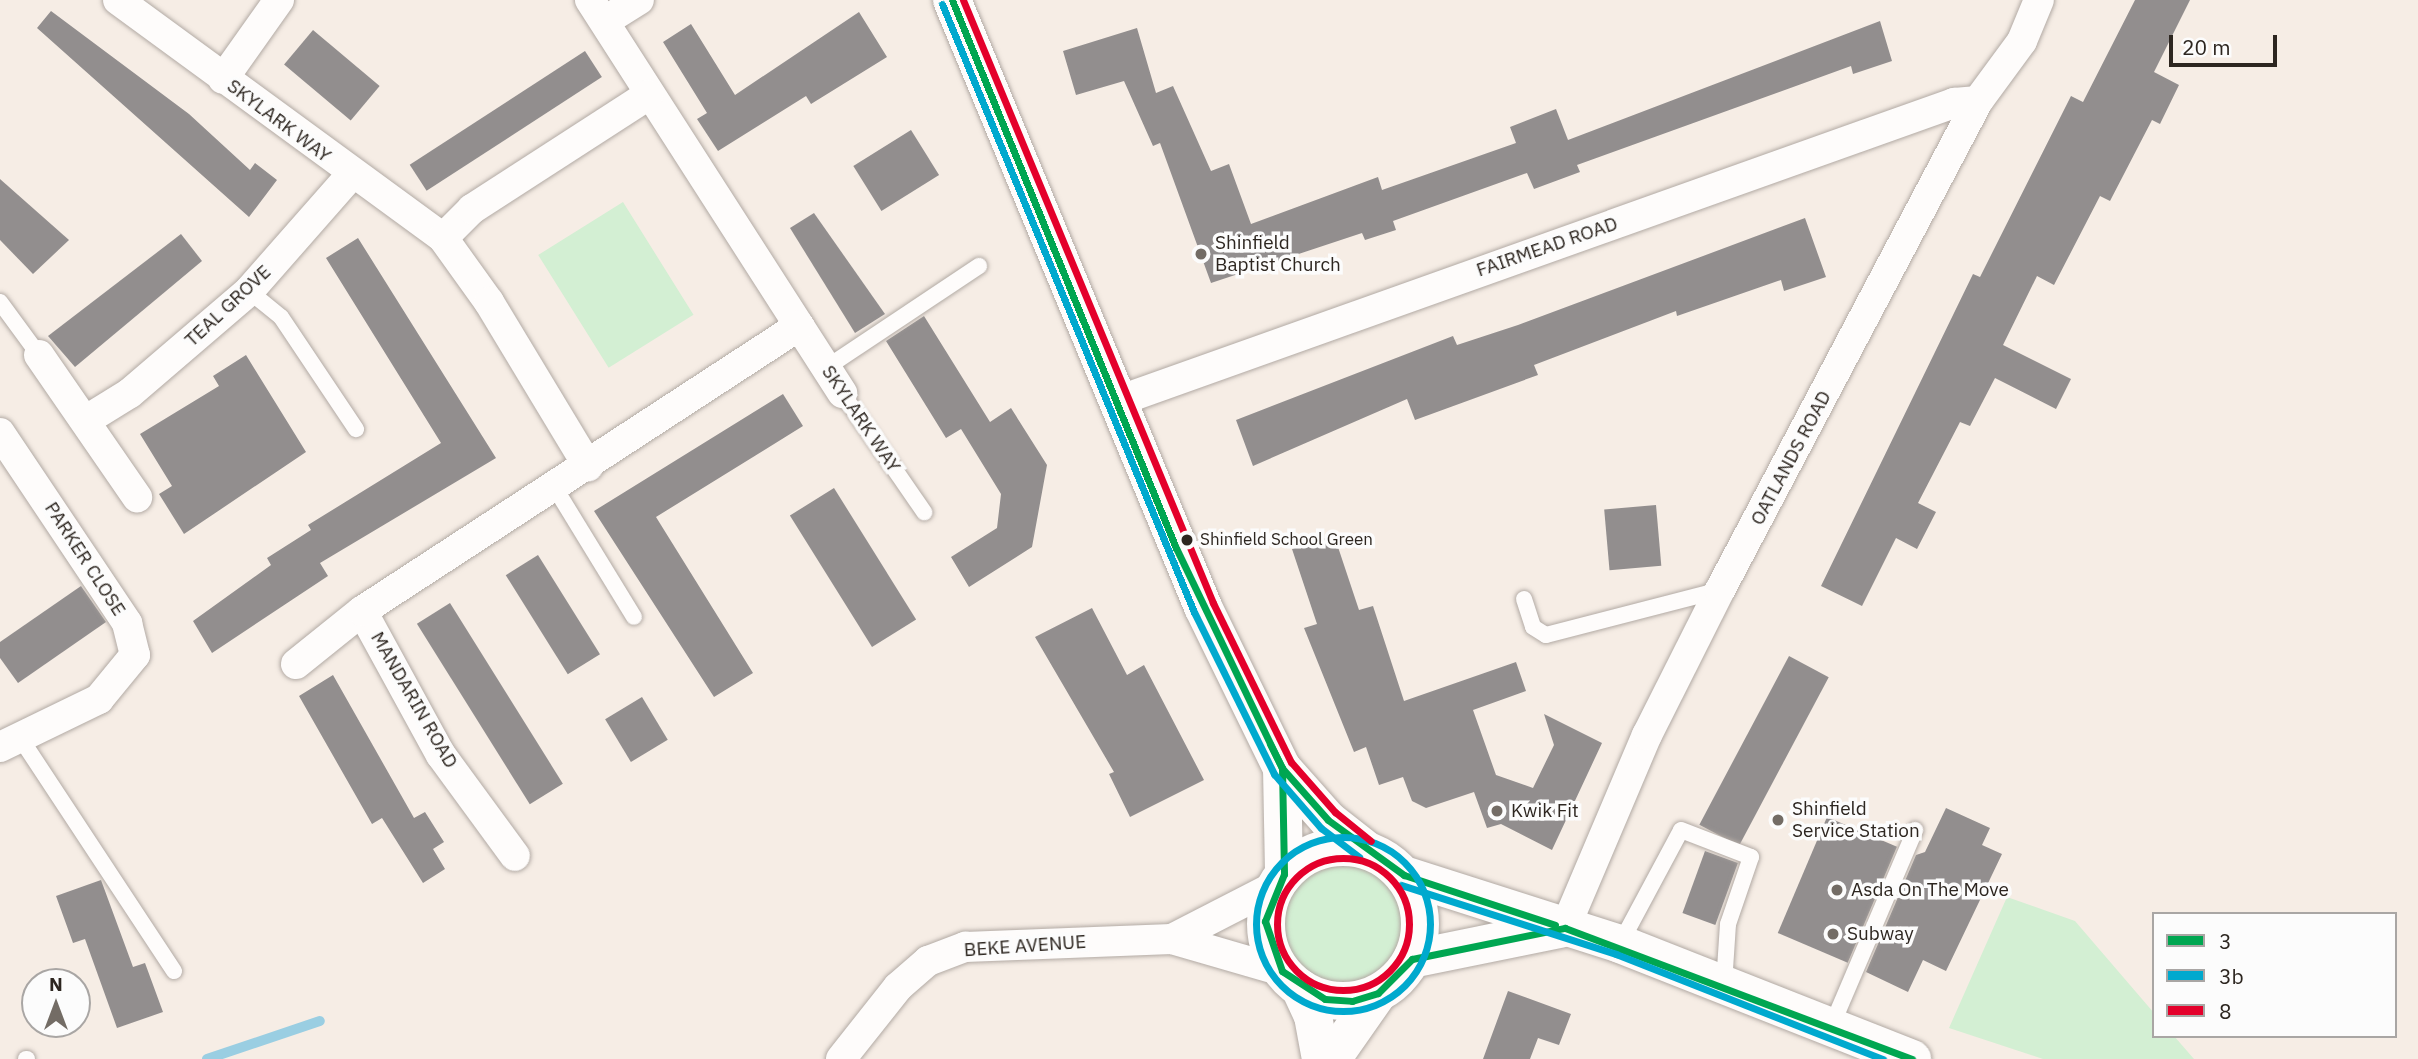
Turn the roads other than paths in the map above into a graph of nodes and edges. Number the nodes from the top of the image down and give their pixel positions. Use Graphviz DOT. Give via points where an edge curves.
graph roads {
  1 [pos="118,0"];
  2 [pos="279,0"];
  3 [pos="639,0"];
  4 [pos="952,0"];
  5 [pos="2039,0"];
  6 [pos="597,11"];
  7 [pos="223,79"];
  8 [pos="648,95"];
  9 [pos="1978,101"];
  10 [pos="351,175"];
  11 [pos="443,238"];
  12 [pos="979,266"];
  13 [pos="249,291"];
  14 [pos="0,302"];
  15 [pos="799,326"];
  16 [pos="39,355"];
  17 [pos="834,380"];
  18 [pos="1118,401"];
  19 [pos="88,419"];
  20 [pos="356,429"];
  21 [pos="3,442"];
  22 [pos="588,466"];
  23 [pos="555,488"];
  24 [pos="137,498"];
  25 [pos="924,512"];
  26 [pos="1720,590"];
  27 [pos="1524,599"];
  28 [pos="362,611"];
  29 [pos="634,617"];
  30 [pos="296,664"];
  31 [pos="11,743"];
  32 [pos="1282,768"];
  33 [pos="1915,830"];
  34 [pos="1365,849"];
  35 [pos="515,856"];
  36 [pos="1404,875"];
  37 [pos="1279,880"];
  38 [pos="1565,928"];
  39 [pos="1172,939"];
  40 [pos="1620,944"];
  41 [pos="1412,959"];
  42 [pos="174,971"];
  43 [pos="1291,980"];
  44 [pos="1724,984"];
  45 [pos="1378,993"];
  46 [pos="1832,1026"];
  47 [pos="1872,1053"];
  48 [pos="1337,1057"];
  49 [pos="841,1059"];
  50 [pos="1912,1059"];
  1 -- 7 [label="street, SKYLARK WAY"];
  2 -- 7 [label="street"];
  3 -- 6 [label="street, SKYLARK WAY"];
  4 -- 18 [label="main road"];
  5 -- 9 [label="street, OATLANDS ROAD" via="2022,41"];
  6 -- 8 [label="street, SKYLARK WAY"];
  7 -- 10 [label="street, SKYLARK WAY"];
  8 -- 11 [label="street" via="472,208"];
  8 -- 15 [label="street, SKYLARK WAY"];
  9 -- 18 [label="street, FAIRMEAD ROAD" via="1954,103"];
  9 -- 26 [label="street, OATLANDS ROAD"];
  10 -- 11 [label="street, SKYLARK WAY"];
  10 -- 13 [label="street, TEAL GROVE"];
  11 -- 22 [label="street, SKYLARK WAY" via="489,302"];
  12 -- 17 [label="lane"];
  13 -- 19 [label="street, TEAL GROVE" via="130,393"];
  13 -- 20 [label="lane" via="281,317"];
  14 -- 16 [label="lane"];
  15 -- 17 [label="street, SKYLARK WAY"];
  15 -- 22 [label="street"];
  16 -- 19 [label="street"];
  17 -- 25 [label="lane, SKYLARK WAY"];
  18 -- 32 [label="main road" via="1176,548"];
  19 -- 24 [label="street"];
  21 -- 31 [label="street, PARKER CLOSE" via="127,623 135,655 99,699"];
  22 -- 23 [label="street"];
  23 -- 28 [label="street"];
  23 -- 29 [label="lane"];
  26 -- 27 [label="lane" via="1546,635 1533,627"];
  26 -- 38 [label="street, OATLANDS ROAD" via="1647,735"];
  28 -- 30 [label="street"];
  28 -- 35 [label="street, MANDARIN ROAD" via="441,755"];
  31 -- 42 [label="lane"];
  32 -- 34 [label="main road" via="1328,820"];
  32 -- 37 [label="main road"];
  33 -- 46 [label="lane"];
  34 -- 36 [label="main road"];
  34 -- 37 [label="main road" via="1335,846 1307,855"];
  36 -- 38 [label="main road"];
  36 -- 41 [label="main road" via="1420,916"];
  37 -- 39 [label="street"];
  37 -- 43 [label="main road" via="1265,921"];
  38 -- 40 [label="main road"];
  38 -- 41 [label="main road"];
  39 -- 43 [label="street"];
  39 -- 49 [label="street, BEKE AVENUE" via="965,947 928,961 898,987"];
  40 -- 44 [label="main road"];
  40 -- 44 [label="lane" via="1681,830 1693,834 1751,857 1728,924"];
  41 -- 45 [label="main road"];
  43 -- 45 [label="main road" via="1352,1001"];
  43 -- 48 [label="main road"];
  44 -- 46 [label="main road"];
  45 -- 48 [label="main road"];
  46 -- 47 [label="main road"];
  47 -- 50 [label="main road"];
}
